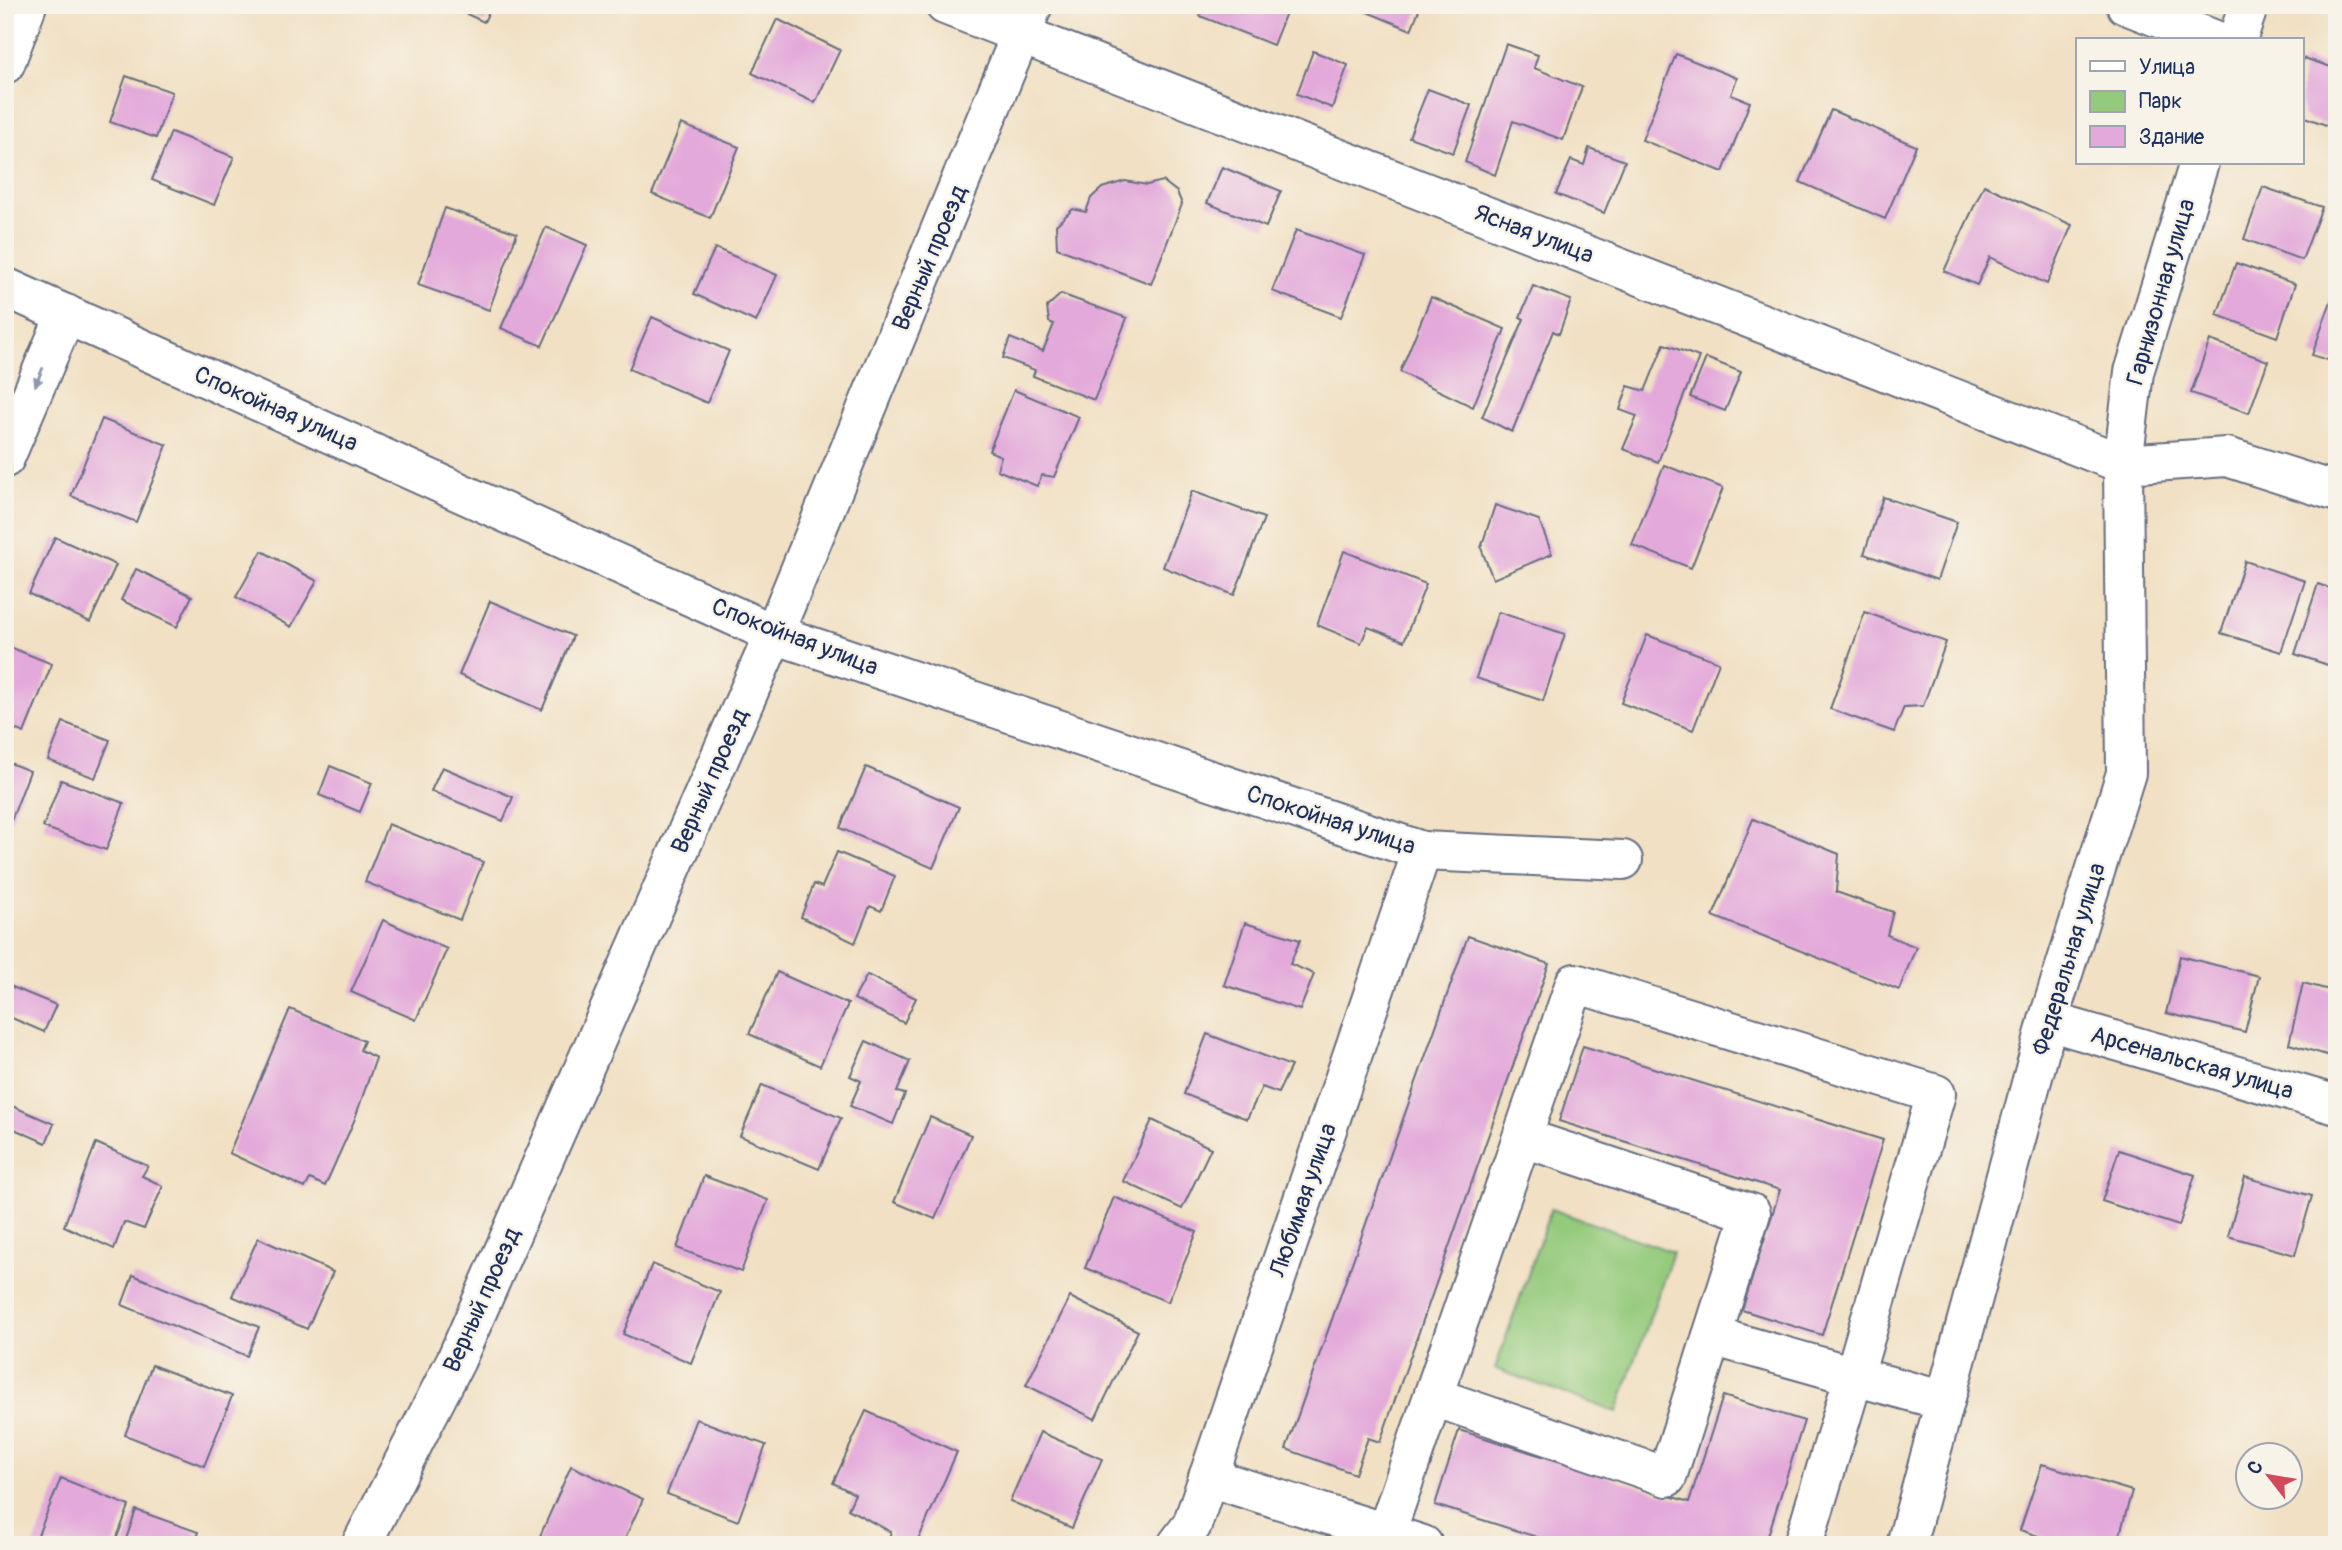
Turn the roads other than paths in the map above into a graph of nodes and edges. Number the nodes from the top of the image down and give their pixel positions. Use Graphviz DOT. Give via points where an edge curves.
graph roads {
  1 [pos="27,5"];
  2 [pos="945,5"];
  3 [pos="2126,5"];
  4 [pos="2249,5"];
  5 [pos="1028,20"];
  6 [pos="2210,38"];
  7 [pos="2238,38"];
  8 [pos="5,64"];
  9 [pos="2199,164"];
  10 [pos="5,287"];
  11 [pos="66,314"];
  12 [pos="5,458"];
  13 [pos="2123,464"];
  14 [pos="2337,492"];
  15 [pos="774,634"];
  16 [pos="1422,851"];
  17 [pos="1623,860"];
  18 [pos="2048,1021"];
  19 [pos="2337,1105"];
  20 [pos="1524,1138"];
  21 [pos="1712,1336"];
  22 [pos="1854,1376"];
  23 [pos="1434,1397"];
  24 [pos="1945,1401"];
  25 [pos="1208,1477"];
  26 [pos="1386,1532"];
  27 [pos="362,1545"];
  28 [pos="1177,1545"];
  29 [pos="1423,1545"];
  30 [pos="1803,1545"];
  31 [pos="1906,1545"];
  1 -- 8 [label="street"];
  2 -- 5 [label="street, Ясная улица"];
  3 -- 6 [label="street"];
  4 -- 7 [label="street"];
  5 -- 13 [label="street, Ясная улица"];
  5 -- 15 [label="street, Верный проезд"];
  9 -- 13 [label="street, Гарнизонная улица" via="2134,372"];
  10 -- 11 [label="street, Спокойная улица"];
  11 -- 12 [label="street, one-way"];
  11 -- 15 [label="street, Спокойная улица"];
  13 -- 14 [label="street" via="2227,457"];
  13 -- 18 [label="street, Федеральная улица" via="2126,773"];
  15 -- 16 [label="street, Спокойная улица"];
  15 -- 27 [label="street, Верный проезд" via="456,1360"];
  16 -- 17 [label="street, Спокойная улица"];
  16 -- 25 [label="street, Любимая улица"];
  18 -- 19 [label="street, Арсенальская улица"];
  18 -- 24 [label="street, Федеральная улица"];
  20 -- 21 [label="street" via="1751,1213"];
  20 -- 22 [label="street" via="1576,983 1936,1094"];
  20 -- 23 [label="street"];
  21 -- 22 [label="street"];
  21 -- 23 [label="street" via="1667,1477"];
  22 -- 24 [label="street"];
  22 -- 30 [label="street"];
  23 -- 26 [label="street"];
  24 -- 31 [label="street, Федеральная улица"];
  25 -- 26 [label="street"];
  25 -- 28 [label="street, Любимая улица" via="1192,1525"];
  26 -- 29 [label="street"];
}
